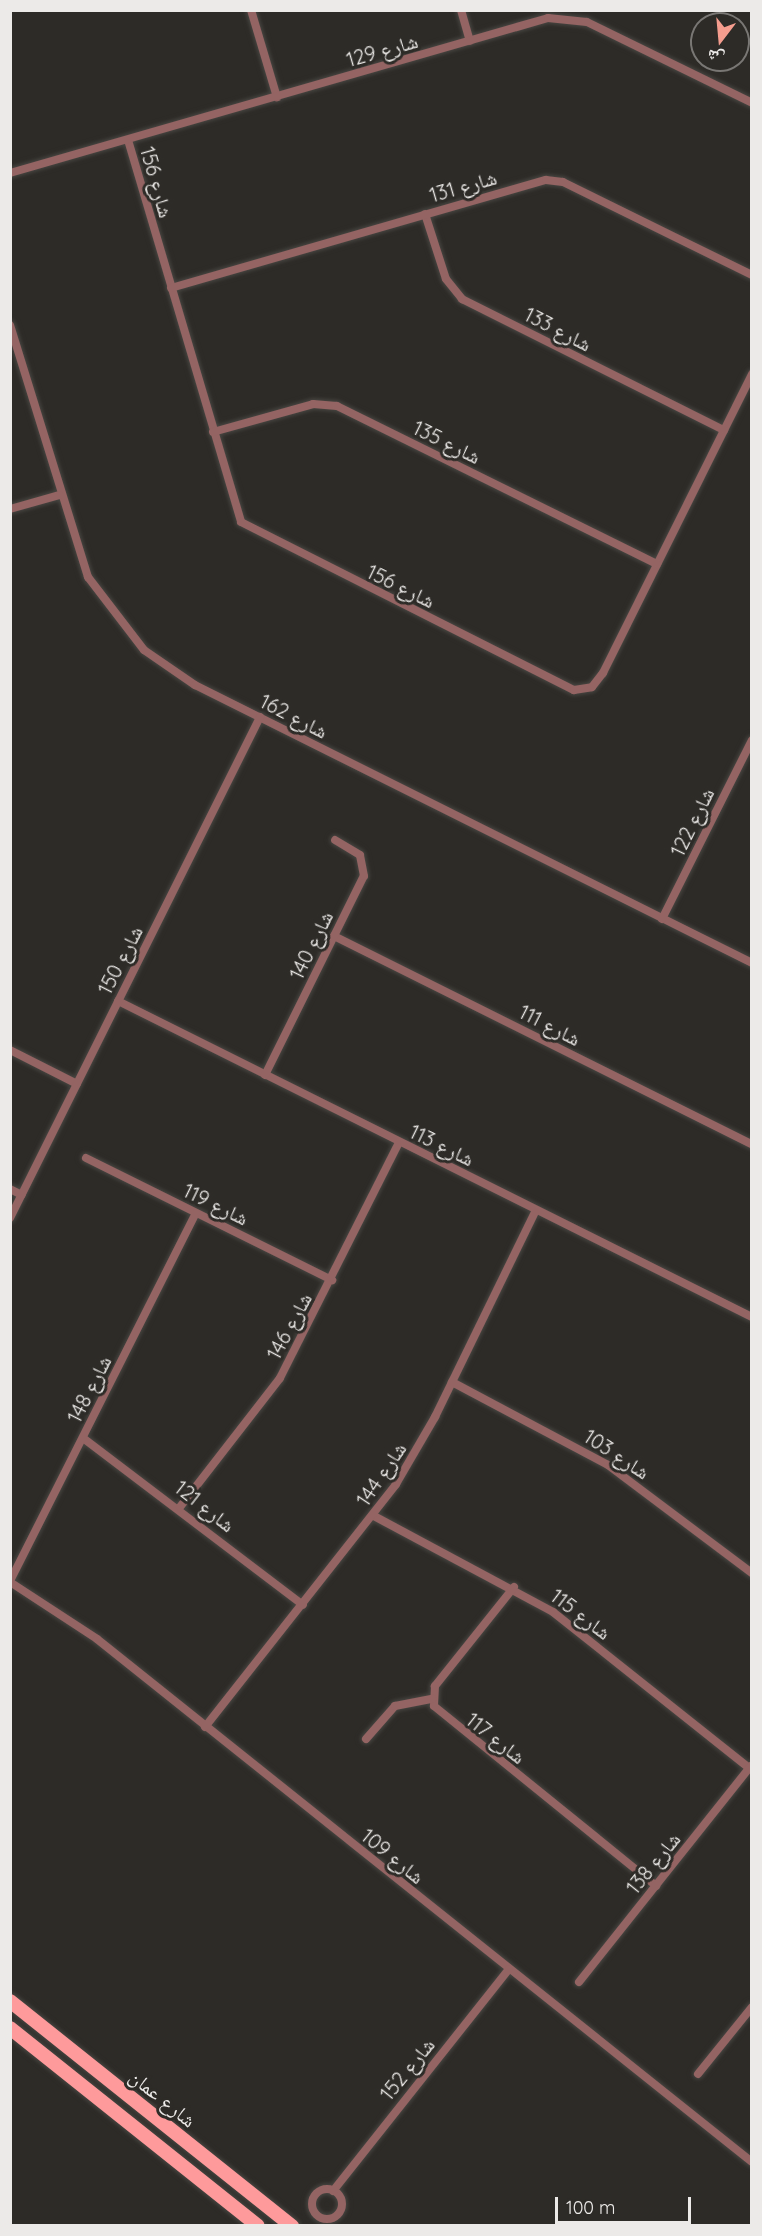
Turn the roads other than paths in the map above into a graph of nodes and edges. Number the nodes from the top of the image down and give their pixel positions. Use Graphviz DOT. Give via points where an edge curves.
graph roads {
  1 [pos="251,10"];
  2 [pos="461,10"];
  3 [pos="470,41"];
  4 [pos="277,97"];
  5 [pos="752,103"];
  6 [pos="128,140"];
  7 [pos="10,173"];
  8 [pos="425,214"];
  9 [pos="752,275"];
  10 [pos="171,288"];
  11 [pos="10,325"];
  12 [pos="752,374"];
  13 [pos="724,430"];
  14 [pos="213,432"];
  15 [pos="59,495"];
  16 [pos="10,509"];
  17 [pos="657,564"];
  18 [pos="260,717"];
  19 [pos="752,740"];
  20 [pos="335,840"];
  21 [pos="662,919"];
  22 [pos="334,936"];
  23 [pos="752,963"];
  24 [pos="118,1001"];
  25 [pos="10,1050"];
  26 [pos="265,1075"];
  27 [pos="77,1084"];
  28 [pos="399,1142"];
  29 [pos="752,1144"];
  30 [pos="86,1158"];
  31 [pos="10,1189"];
  32 [pos="22,1195"];
  33 [pos="536,1210"];
  34 [pos="196,1213"];
  35 [pos="10,1218"];
  36 [pos="332,1280"];
  37 [pos="752,1317"];
  38 [pos="452,1382"];
  39 [pos="83,1438"];
  40 [pos="180,1507"];
  41 [pos="374,1516"];
  42 [pos="750,1569"];
  43 [pos="10,1581"];
  44 [pos="514,1587"];
  45 [pos="303,1605"];
  46 [pos="432,1699"];
  47 [pos="205,1727"];
  48 [pos="366,1739"];
  49 [pos="750,1767"];
  50 [pos="656,1886"];
  51 [pos="509,1969"];
  52 [pos="579,1982"];
  53 [pos="10,2001"];
  54 [pos="752,2007"];
  55 [pos="10,2028"];
  56 [pos="698,2074"];
  57 [pos="752,2162"];
  58 [pos="333,2191"];
  59 [pos="258,2226"];
  60 [pos="292,2226"];
  1 -- 4 [label="street"];
  2 -- 3 [label="street"];
  3 -- 4 [label="street, شارع 129"];
  3 -- 5 [label="street, شارع 129" via="548,18 587,22"];
  4 -- 6 [label="street, شارع 129"];
  6 -- 7 [label="street, شارع 129"];
  6 -- 10 [label="street, شارع 156"];
  8 -- 9 [label="street, شارع 131" via="555,180"];
  8 -- 10 [label="street, شارع 131"];
  8 -- 13 [label="street, شارع 133" via="446,279 462,299"];
  10 -- 14 [label="street, شارع 156"];
  11 -- 15 [label="street, شارع 162"];
  12 -- 13 [label="street, شارع 156"];
  13 -- 17 [label="street, شارع 156"];
  14 -- 17 [label="street, شارع 135" via="313,404 337,406"];
  14 -- 17 [label="street, شارع 156" via="236,514 249,529 574,690 599,681"];
  15 -- 16 [label="street"];
  15 -- 18 [label="street, شارع 162" via="88,577 122,628 169,669"];
  18 -- 21 [label="street, شارع 162"];
  18 -- 24 [label="street, شارع 150"];
  19 -- 21 [label="street, شارع 122"];
  20 -- 22 [label="street, شارع 140" via="360,855 366,868"];
  21 -- 23 [label="street, شارع 162"];
  22 -- 26 [label="street, شارع 140"];
  22 -- 29 [label="street, شارع 111"];
  24 -- 26 [label="street, شارع 113"];
  24 -- 27 [label="street, شارع 150"];
  25 -- 27 [label="street"];
  26 -- 28 [label="street, شارع 113"];
  27 -- 32 [label="street, شارع 150"];
  28 -- 33 [label="street, شارع 113"];
  28 -- 36 [label="street, شارع 146"];
  30 -- 34 [label="street, شارع 119"];
  31 -- 32 [label="street"];
  32 -- 35 [label="street, شارع 150"];
  33 -- 37 [label="street, شارع 113"];
  33 -- 38 [label="street, شارع 144"];
  34 -- 36 [label="street, شارع 119"];
  34 -- 39 [label="street, شارع 148"];
  36 -- 40 [label="street, شارع 146" via="264,1403"];
  38 -- 41 [label="street, شارع 144" via="417,1451"];
  38 -- 42 [label="street, شارع 103" via="608,1465"];
  39 -- 40 [label="street, شارع 121"];
  39 -- 43 [label="street, شارع 148"];
  40 -- 45 [label="street, شارع 121"];
  41 -- 44 [label="street, شارع 115"];
  41 -- 45 [label="street, شارع 144"];
  43 -- 47 [label="street, شارع 109" via="78,1625"];
  44 -- 46 [label="street" via="435,1686"];
  44 -- 49 [label="street, شارع 115"];
  45 -- 47 [label="street, شارع 144"];
  46 -- 48 [label="street" via="395,1706"];
  46 -- 50 [label="street, شارع 117" via="443,1717"];
  47 -- 51 [label="street, شارع 109"];
  49 -- 50 [label="street, شارع 138"];
  50 -- 52 [label="street, شارع 138"];
  51 -- 57 [label="street, شارع 109"];
  51 -- 58 [label="street, شارع 152"];
  53 -- 60 [label="main road, شارع عمان"];
  54 -- 56 [label="street"];
  55 -- 59 [label="main road, شارع عمان"];
}
